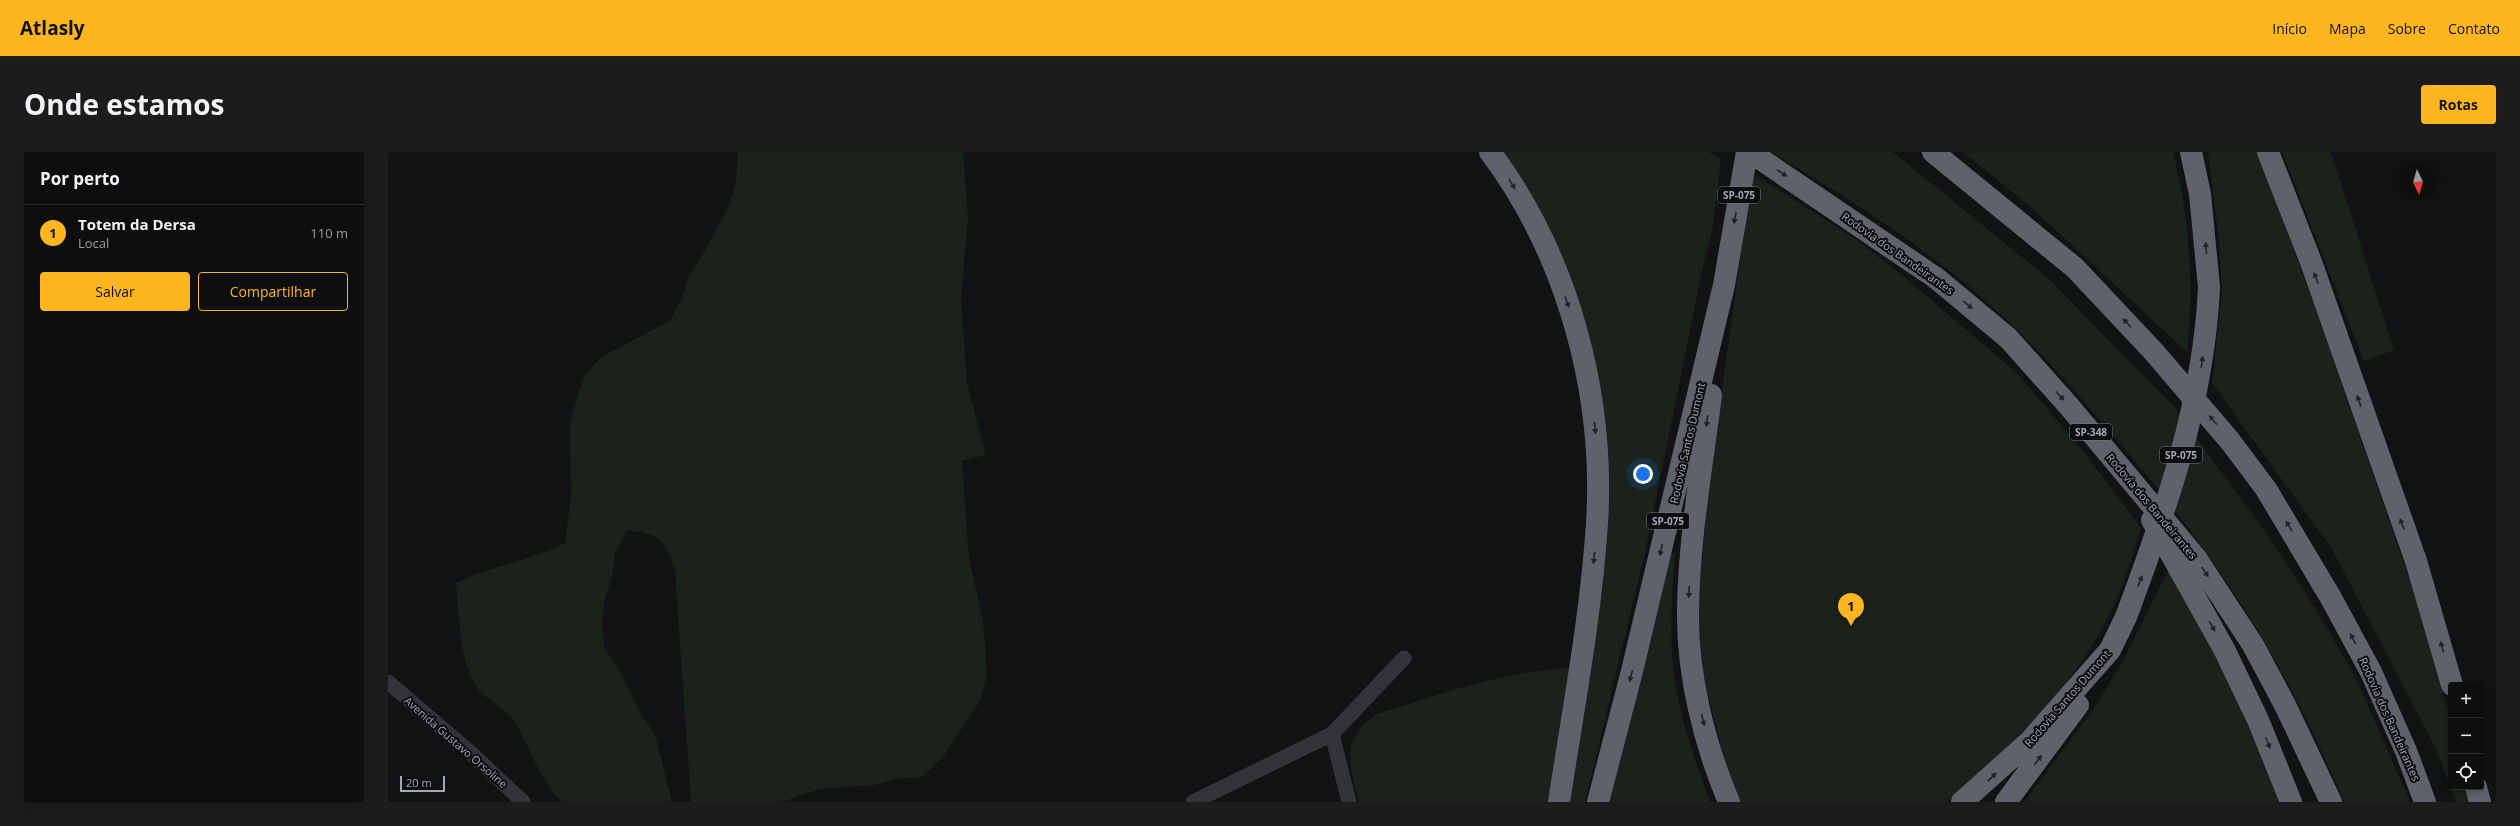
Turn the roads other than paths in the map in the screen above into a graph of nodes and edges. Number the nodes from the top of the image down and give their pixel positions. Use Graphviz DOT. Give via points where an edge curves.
graph roads {
  1 [pos="1490,152"];
  2 [pos="1748,152"];
  3 [pos="2191,152"];
  4 [pos="2268,152"];
  5 [pos="1938,154"];
  6 [pos="1724,285"];
  7 [pos="2123,471"];
  8 [pos="2110,650"];
  9 [pos="1404,658"];
  10 [pos="388,682"];
  11 [pos="2451,682"];
  12 [pos="1332,734"];
  13 [pos="2477,790"];
  14 [pos="523,802"];
  15 [pos="1194,802"];
  16 [pos="1349,802"];
  17 [pos="1559,802"];
  18 [pos="1598,802"];
  19 [pos="1729,802"];
  20 [pos="1962,802"];
  21 [pos="2006,802"];
  22 [pos="2291,802"];
  23 [pos="2331,802"];
  24 [pos="2426,802"];
  25 [pos="2480,802"];
  1 -- 17 [label="highway, one-way" via="1514,187 1555,268 1579,339 1597,449 1597,522"];
  2 -- 6 [label="highway, Rodovia Santos Dumont / SP-075, one-way"];
  2 -- 7 [label="highway, Rodovia dos Bandeirantes / SP-348, one-way" via="1936,278 2008,338"];
  8 -- 3 [label="highway, Rodovia Santos Dumont / SP-075, one-way, bridge" via="2126,618 2157,535 2192,416 2202,365 2209,287 2200,194"];
  11 -- 4 [label="highway, one-way" via="2416,561 2313,270"];
  24 -- 5 [label="highway, Rodovia dos Bandeirantes, one-way" via="2371,672 2335,604 2266,489 2235,447 2154,352 2075,268"];
  6 -- 18 [label="highway, Rodovia Santos Dumont / SP-075, one-way" via="1632,671"];
  6 -- 19 [label="highway, one-way" via="1692,540 1688,611 1693,677 1703,721"];
  7 -- 22 [label="highway, one-way" via="2224,649 2258,720"];
  7 -- 23 [label="highway, Rodovia dos Bandeirantes / SP-348, one-way" via="2196,558 2253,645"];
  20 -- 8 [label="highway, Rodovia Santos Dumont / SP-075, one-way" via="2029,742"];
  21 -- 8 [label="highway, one-way" via="2083,698"];
  9 -- 12 [label="street"];
  10 -- 14 [label="street, Avenida Gustavo Orsoline"];
  12 -- 15 [label="street"];
  12 -- 16 [label="street"];
  13 -- 25 [label="highway"];
}
